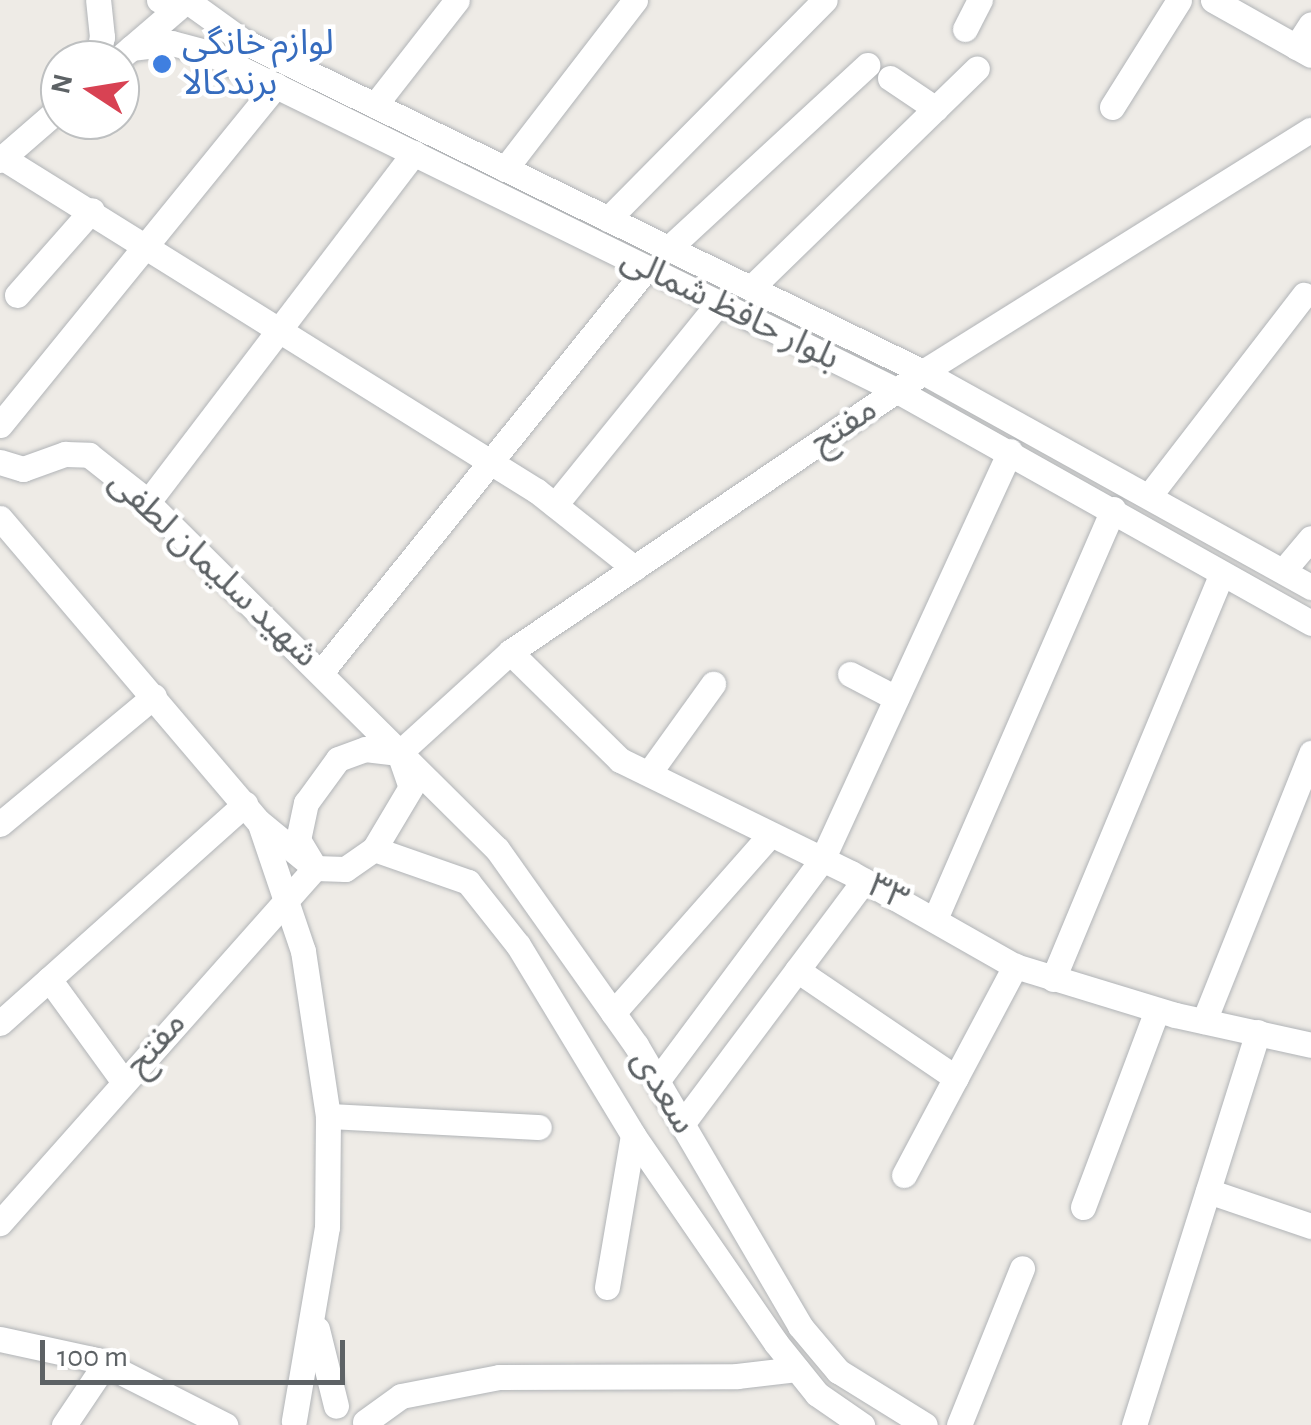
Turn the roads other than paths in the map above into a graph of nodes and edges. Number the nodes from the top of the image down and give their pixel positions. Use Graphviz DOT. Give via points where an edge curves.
graph roads {
  1 [pos="98,0"];
  2 [pos="159,0"];
  3 [pos="187,0"];
  4 [pos="457,0"];
  5 [pos="636,0"];
  6 [pos="825,0"];
  7 [pos="980,0"];
  8 [pos="1178,0"];
  9 [pos="1213,0"];
  10 [pos="1311,24"];
  11 [pos="965,29"];
  12 [pos="101,40"];
  13 [pos="140,40"];
  14 [pos="140,50"];
  15 [pos="1304,51"];
  16 [pos="867,65"];
  17 [pos="977,68"];
  18 [pos="890,78"];
  19 [pos="276,85"];
  20 [pos="375,105"];
  21 [pos="1112,107"];
  22 [pos="936,109"];
  23 [pos="40,126"];
  24 [pos="1311,130"];
  25 [pos="414,153"];
  26 [pos="2,159"];
  27 [pos="505,168"];
  28 [pos="92,210"];
  29 [pos="608,219"];
  30 [pos="150,247"];
  31 [pos="668,248"];
  32 [pos="646,269"];
  33 [pos="752,288"];
  34 [pos="17,295"];
  35 [pos="1304,295"];
  36 [pos="717,305"];
  37 [pos="280,328"];
  38 [pos="923,372"];
  39 [pos="896,390"];
  40 [pos="0,426"];
  41 [pos="1010,451"];
  42 [pos="490,461"];
  43 [pos="0,462"];
  44 [pos="1149,496"];
  45 [pos="148,502"];
  46 [pos="554,504"];
  47 [pos="1113,508"];
  48 [pos="0,518"];
  49 [pos="1311,538"];
  50 [pos="634,568"];
  51 [pos="1284,571"];
  52 [pos="1221,576"];
  53 [pos="1311,587"];
  54 [pos="1311,623"];
  55 [pos="510,652"];
  56 [pos="322,671"];
  57 [pos="850,674"];
  58 [pos="713,684"];
  59 [pos="154,696"];
  60 [pos="896,698"];
  61 [pos="399,753"];
  62 [pos="1311,753"];
  63 [pos="649,773"];
  64 [pos="252,814"];
  65 [pos="0,824"];
  66 [pos="769,836"];
  67 [pos="374,849"];
  68 [pos="496,849"];
  69 [pos="822,860"];
  70 [pos="315,868"];
  71 [pos="864,880"];
  72 [pos="468,882"];
  73 [pos="290,901"];
  74 [pos="934,919"];
  75 [pos="1016,966"];
  76 [pos="797,970"];
  77 [pos="49,979"];
  78 [pos="1053,980"];
  79 [pos="1157,1010"];
  80 [pos="613,1012"];
  81 [pos="1204,1021"];
  82 [pos="0,1023"];
  83 [pos="1258,1032"];
  84 [pos="1311,1044"];
  85 [pos="956,1078"];
  86 [pos="123,1081"];
  87 [pos="656,1081"];
  88 [pos="328,1116"];
  89 [pos="682,1124"];
  90 [pos="539,1127"];
  91 [pos="633,1135"];
  92 [pos="904,1175"];
  93 [pos="1208,1191"];
  94 [pos="1083,1207"];
  95 [pos="0,1223"];
  96 [pos="1311,1226"];
  97 [pos="1022,1268"];
  98 [pos="606,1287"];
  99 [pos="315,1314"];
  100 [pos="0,1338"];
  101 [pos="105,1364"];
  102 [pos="797,1369"];
  103 [pos="336,1406"];
  104 [pos="831,1416"];
  105 [pos="213,1423"];
  106 [pos="292,1423"];
  107 [pos="366,1423"];
  108 [pos="64,1425"];
  109 [pos="862,1425"];
  110 [pos="924,1425"];
  111 [pos="959,1425"];
  112 [pos="1134,1425"];
  1 -- 12 [label="street"];
  2 -- 3 [label="street"];
  3 -- 13 [label="street"];
  3 -- 20 [label="street, بلوار حافظ شمالی" via="243,41"];
  4 -- 20 [label="street"];
  5 -- 27 [label="street"];
  6 -- 29 [label="street"];
  7 -- 11 [label="street"];
  8 -- 21 [label="street"];
  9 -- 15 [label="street"];
  10 -- 15 [label="street"];
  14 -- 19 [label="street, بلوار حافظ شمالی" via="172,43 209,52"];
  16 -- 31 [label="street"];
  17 -- 22 [label="street"];
  18 -- 22 [label="street"];
  19 -- 25 [label="street, بلوار حافظ شمالی"];
  19 -- 30 [label="street"];
  20 -- 27 [label="street, بلوار حافظ شمالی"];
  22 -- 33 [label="street"];
  23 -- 26 [label="street"];
  24 -- 38 [label="street, مفتح"];
  25 -- 32 [label="street, بلوار حافظ شمالی"];
  25 -- 37 [label="street"];
  26 -- 28 [label="street"];
  27 -- 29 [label="street, بلوار حافظ شمالی"];
  28 -- 30 [label="street"];
  28 -- 34 [label="street"];
  29 -- 31 [label="street, بلوار حافظ شمالی"];
  30 -- 37 [label="street"];
  30 -- 40 [label="street"];
  31 -- 33 [label="street, بلوار حافظ شمالی"];
  32 -- 36 [label="street, بلوار حافظ شمالی"];
  32 -- 42 [label="street"];
  33 -- 38 [label="street, بلوار حافظ شمالی"];
  35 -- 44 [label="street"];
  36 -- 39 [label="street, بلوار حافظ شمالی"];
  36 -- 46 [label="street"];
  37 -- 42 [label="street"];
  37 -- 45 [label="street"];
  38 -- 39 [label="street, مفتح"];
  38 -- 44 [label="street, بلوار حافظ شمالی"];
  39 -- 41 [label="street, بلوار حافظ شمالی"];
  39 -- 50 [label="street, مفتح"];
  41 -- 47 [label="street, بلوار حافظ شمالی"];
  41 -- 60 [label="street"];
  42 -- 46 [label="street"];
  42 -- 56 [label="street"];
  43 -- 45 [label="street, شهید سلیمان لطفی" via="23,470 66,454 89,455"];
  44 -- 51 [label="street, بلوار حافظ شمالی"];
  45 -- 56 [label="street, شهید سلیمان لطفی"];
  46 -- 50 [label="street"];
  47 -- 52 [label="street, بلوار حافظ شمالی"];
  47 -- 74 [label="street"];
  48 -- 59 [label="street"];
  49 -- 51 [label="street"];
  50 -- 55 [label="street, مفتح"];
  51 -- 53 [label="street, بلوار حافظ شمالی"];
  52 -- 54 [label="street, بلوار حافظ شمالی"];
  52 -- 78 [label="street"];
  55 -- 61 [label="street, مفتح"];
  55 -- 63 [label="street, ۳۳" via="592,735"];
  56 -- 61 [label="street, شهید سلیمان لطفی"];
  57 -- 60 [label="street"];
  58 -- 63 [label="street"];
  59 -- 64 [label="street"];
  59 -- 65 [label="street"];
  60 -- 69 [label="street"];
  61 -- 67 [label="street" via="410,787"];
  61 -- 68 [label="street, سعدی"];
  61 -- 70 [label="street" via="365,750 338,760 316,788 298,840"];
  62 -- 81 [label="street"];
  63 -- 66 [label="street, ۳۳"];
  64 -- 70 [label="street"];
  64 -- 73 [label="street"];
  64 -- 77 [label="street"];
  66 -- 69 [label="street, ۳۳"];
  66 -- 80 [label="street"];
  67 -- 70 [label="street" via="345,868"];
  67 -- 72 [label="street"];
  68 -- 72 [label="street"];
  68 -- 80 [label="street, سعدی"];
  69 -- 71 [label="street, ۳۳"];
  69 -- 87 [label="street"];
  70 -- 73 [label="street, مفتح"];
  71 -- 74 [label="street, ۳۳"];
  71 -- 76 [label="street"];
  72 -- 91 [label="street, سعدی" via="518,945"];
  73 -- 86 [label="street, مفتح"];
  73 -- 88 [label="street" via="320,1033"];
  74 -- 75 [label="street, ۳۳"];
  75 -- 78 [label="street, ۳۳"];
  75 -- 85 [label="street"];
  76 -- 85 [label="street"];
  76 -- 89 [label="street"];
  77 -- 82 [label="street"];
  77 -- 86 [label="street"];
  78 -- 79 [label="street, ۳۳"];
  79 -- 81 [label="street, ۳۳"];
  79 -- 94 [label="street"];
  80 -- 87 [label="street, سعدی"];
  81 -- 83 [label="street, ۳۳"];
  83 -- 84 [label="street, ۳۳"];
  83 -- 93 [label="street"];
  85 -- 92 [label="street"];
  86 -- 95 [label="street, مفتح"];
  87 -- 89 [label="street, سعدی"];
  88 -- 90 [label="street"];
  88 -- 99 [label="street" via="328,1227"];
  89 -- 110 [label="street, سعدی" via="800,1326 838,1371"];
  91 -- 98 [label="street"];
  91 -- 102 [label="street, سعدی"];
  93 -- 96 [label="street"];
  93 -- 112 [label="street"];
  97 -- 111 [label="street"];
  99 -- 103 [label="street"];
  99 -- 106 [label="street"];
  100 -- 101 [label="street"];
  101 -- 105 [label="street"];
  101 -- 108 [label="street"];
  102 -- 104 [label="street, سعدی"];
  102 -- 107 [label="street" via="737,1376 499,1377 401,1396"];
  103 -- 106 [label="street"];
  103 -- 107 [label="street"];
  104 -- 109 [label="street, سعدی"];
}
